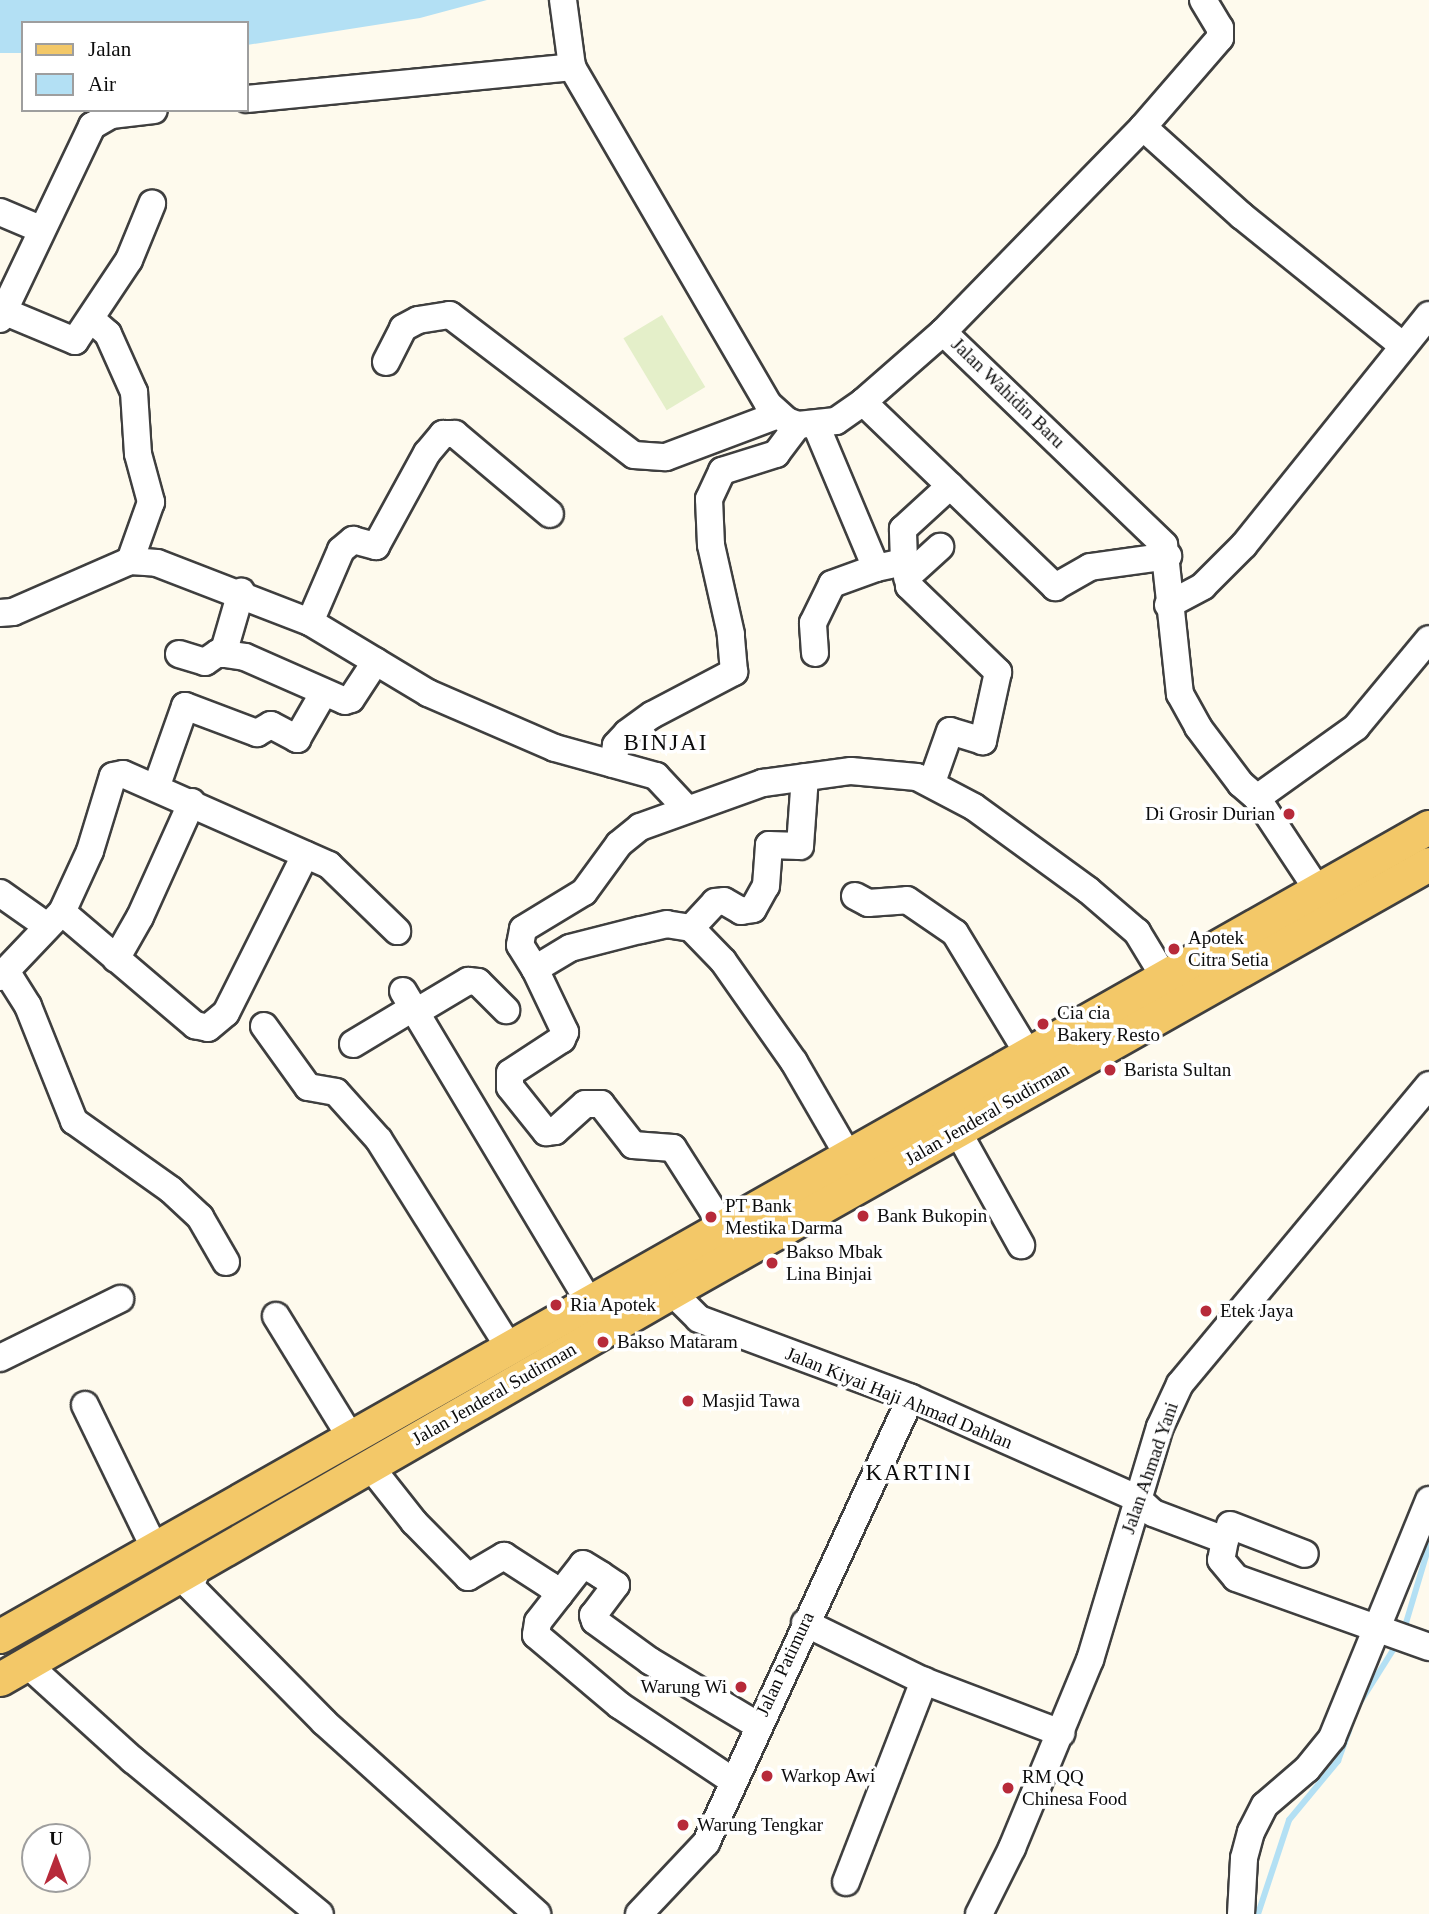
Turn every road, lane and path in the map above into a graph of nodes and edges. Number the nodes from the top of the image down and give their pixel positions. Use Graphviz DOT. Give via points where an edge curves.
graph roads {
  1 [pos="564,0"];
  2 [pos="1203,0"];
  3 [pos="571,55"];
  4 [pos="248,99"];
  5 [pos="144,112"];
  6 [pos="1143,128"];
  7 [pos="152,204"];
  8 [pos="0,212"];
  9 [pos="40,229"];
  10 [pos="2,315"];
  11 [pos="1429,315"];
  12 [pos="92,320"];
  13 [pos="943,332"];
  14 [pos="1403,346"];
  15 [pos="386,362"];
  16 [pos="863,402"];
  17 [pos="797,422"];
  18 [pos="950,486"];
  19 [pos="550,514"];
  20 [pos="940,547"];
  21 [pos="1168,556"];
  22 [pos="130,561"];
  23 [pos="894,569"];
  24 [pos="242,592"];
  25 [pos="1168,605"];
  26 [pos="0,612"];
  27 [pos="310,622"];
  28 [pos="1429,639"];
  29 [pos="815,653"];
  30 [pos="180,654"];
  31 [pos="223,654"];
  32 [pos="376,661"];
  33 [pos="324,692"];
  34 [pos="613,764"];
  35 [pos="804,777"];
  36 [pos="932,782"];
  37 [pos="156,788"];
  38 [pos="1257,798"];
  39 [pos="192,802"];
  40 [pos="686,808"];
  41 [pos="1429,827"];
  42 [pos="305,855"];
  43 [pos="1429,864"];
  44 [pos="1319,892"];
  45 [pos="0,893"];
  46 [pos="855,896"];
  47 [pos="54,919"];
  48 [pos="691,928"];
  49 [pos="397,931"];
  50 [pos="116,959"];
  51 [pos="535,969"];
  52 [pos="3,974"];
  53 [pos="1174,992"];
  54 [pos="411,1004"];
  55 [pos="506,1010"];
  56 [pos="264,1026"];
  57 [pos="353,1044"];
  58 [pos="1030,1055"];
  59 [pos="1429,1085"];
  60 [pos="982,1099"];
  61 [pos="957,1130"];
  62 [pos="849,1157"];
  63 [pos="758,1209"];
  64 [pos="724,1228"];
  65 [pos="775,1237"];
  66 [pos="1021,1245"];
  67 [pos="226,1262"];
  68 [pos="685,1284"];
  69 [pos="120,1299"];
  70 [pos="590,1304"];
  71 [pos="276,1316"];
  72 [pos="510,1349"];
  73 [pos="0,1359"];
  74 [pos="912,1398"];
  75 [pos="85,1405"];
  76 [pos="360,1451"];
  77 [pos="317,1476"];
  78 [pos="1137,1498"];
  79 [pos="1429,1500"];
  80 [pos="1223,1528"];
  81 [pos="156,1549"];
  82 [pos="1305,1554"];
  83 [pos="200,1563"];
  84 [pos="559,1595"];
  85 [pos="805,1623"];
  86 [pos="0,1636"];
  87 [pos="1404,1636"];
  88 [pos="13,1671"];
  89 [pos="924,1681"];
  90 [pos="757,1725"];
  91 [pos="1061,1732"];
  92 [pos="733,1781"];
  93 [pos="846,1882"];
  94 [pos="320,1914"];
  95 [pos="537,1914"];
  96 [pos="639,1914"];
  97 [pos="979,1914"];
  98 [pos="1241,1914"];
  1 -- 3 [label="street"];
  2 -- 6 [label="street" via="1220,28 1220,38"];
  3 -- 4 [label="street"];
  3 -- 17 [label="street"];
  5 -- 9 [label="street" via="97,121"];
  6 -- 13 [label="street"];
  6 -- 14 [label="street" via="1242,216"];
  7 -- 12 [label="street" via="129,260"];
  8 -- 9 [label="street"];
  9 -- 10 [label="street"];
  10 -- 12 [label="street" via="66,340 83,334"];
  11 -- 14 [label="street"];
  12 -- 22 [label="street" via="107,334 134,392 138,454 151,502"];
  13 -- 16 [label="street, Jalan Wahidin Baru"];
  13 -- 21 [label="street, Jalan Wahidin Baru" via="1154,533"];
  14 -- 25 [label="street" via="1244,545 1203,586"];
  15 -- 17 [label="street, Jalan Wahidin Baru" via="403,328 450,314 634,456 666,457"];
  16 -- 17 [label="street, Jalan Wahidin Baru" via="836,421"];
  16 -- 18 [label="street"];
  17 -- 23 [label="street"];
  17 -- 34 [label="street" via="776,454 722,471 709,499 710,545 731,634 734,672 635,727 616,745"];
  18 -- 21 [label="street" via="1055,587 1090,567"];
  18 -- 23 [label="street" via="903,529 904,561"];
  19 -- 27 [label="street" via="455,434 443,434 427,453 376,546 353,540 341,550"];
  20 -- 23 [label="street"];
  21 -- 25 [label="street"];
  22 -- 24 [label="street" via="157,563"];
  22 -- 26 [label="street" via="26,607"];
  23 -- 29 [label="street" via="832,584 813,623"];
  23 -- 36 [label="street" via="998,672 983,741 950,731"];
  24 -- 27 [label="street"];
  24 -- 31 [label="street"];
  25 -- 38 [label="street" via="1180,694 1198,727 1241,785"];
  27 -- 32 [label="street"];
  28 -- 38 [label="street" via="1356,727"];
  30 -- 31 [label="street" via="205,662"];
  31 -- 33 [label="street" via="245,657"];
  32 -- 33 [label="street" via="351,699"];
  32 -- 34 [label="street" via="428,693 555,748"];
  33 -- 37 [label="street" via="297,739 271,725 257,733 185,706"];
  34 -- 40 [label="street" via="656,776"];
  35 -- 36 [label="street" via="851,771"];
  35 -- 40 [label="street" via="763,783"];
  35 -- 48 [label="street" via="800,846 769,845 766,886 752,909 747,912 715,902"];
  36 -- 53 [label="street" via="1088,890 1137,932"];
  37 -- 39 [label="street"];
  37 -- 47 [label="street" via="122,774 113,776 99,826"];
  38 -- 44 [label="street"];
  39 -- 42 [label="street"];
  39 -- 50 [label="street" via="141,917"];
  40 -- 51 [label="street" via="640,827 619,844 584,892 523,929 520,945"];
  41 -- 44 [label="main road, Jalan Jenderal Sudirman"];
  42 -- 49 [label="street" via="329,865"];
  42 -- 50 [label="street" via="226,1013 214,1025 195,1024"];
  43 -- 53 [label="main road, Jalan Jenderal Sudirman"];
  44 -- 53 [label="main road, Jalan Jenderal Sudirman"];
  45 -- 47 [label="street"];
  46 -- 58 [label="street" via="868,904 907,900 956,933"];
  47 -- 50 [label="street"];
  47 -- 52 [label="street"];
  48 -- 51 [label="street" via="667,924 570,948"];
  48 -- 62 [label="street" via="723,961 794,1062"];
  51 -- 64 [label="street" via="565,1032 562,1040 510,1073 510,1087 546,1132 555,1131 585,1104 601,1104 633,1145 673,1148"];
  52 -- 67 [label="street" via="28,1006 74,1121 181,1199 200,1217"];
  53 -- 58 [label="main road, Jalan Jenderal Sudirman" via="1134,996"];
  53 -- 60 [label="main road, Jalan Jenderal Sudirman"];
  54 -- 55 [label="street" via="468,981 478,982"];
  54 -- 57 [label="street"];
  54 -- 70 [label="street"];
  56 -- 72 [label="street" via="308,1087 336,1092 379,1140"];
  58 -- 60 [label="main road, Jalan Jenderal Sudirman"];
  59 -- 78 [label="street, Jalan Ahmad Yani" via="1180,1384 1160,1427"];
  60 -- 61 [label="main road, Jalan Jenderal Sudirman"];
  60 -- 62 [label="main road, Jalan Jenderal Sudirman"];
  61 -- 65 [label="main road, Jalan Jenderal Sudirman"];
  61 -- 66 [label="street"];
  62 -- 63 [label="main road, Jalan Jenderal Sudirman"];
  63 -- 64 [label="main road, Jalan Jenderal Sudirman"];
  63 -- 65 [label="main road"];
  64 -- 70 [label="main road, Jalan Jenderal Sudirman"];
  65 -- 68 [label="main road, Jalan Jenderal Sudirman"];
  68 -- 74 [label="street, Jalan Kiyai Haji Ahmad Dahlan" via="681,1301 699,1319"];
  68 -- 76 [label="main road, Jalan Jenderal Sudirman"];
  69 -- 73 [label="street"];
  70 -- 72 [label="main road, Jalan Jenderal Sudirman"];
  71 -- 76 [label="street"];
  72 -- 76 [label="main road, Jalan Jenderal Sudirman"];
  74 -- 78 [label="street, Jalan Kiyai Haji Ahmad Dahlan"];
  74 -- 85 [label="street, Jalan Patimura"];
  75 -- 81 [label="street"];
  76 -- 77 [label="main road, Jalan Jenderal Sudirman"];
  76 -- 84 [label="street" via="414,1522 468,1577 504,1556"];
  77 -- 81 [label="main road, Jalan Jenderal Sudirman"];
  77 -- 83 [label="main road, Jalan Jenderal Sudirman"];
  78 -- 80 [label="street, Jalan Kiyai Haji Ahmad Dahlan" via="1153,1513"];
  78 -- 91 [label="street, Jalan Ahmad Yani" via="1090,1660"];
  79 -- 87 [label="street"];
  80 -- 82 [label="street, Jalan Kiyai Haji Ahmad Dahlan"];
  80 -- 87 [label="street" via="1221,1560 1236,1578"];
  81 -- 86 [label="main road, Jalan Jenderal Sudirman"];
  83 -- 88 [label="main road, Jalan Jenderal Sudirman"];
  83 -- 95 [label="street" via="190,1586 324,1722"];
  84 -- 90 [label="street" via="583,1564 601,1575 616,1585 593,1615 595,1621 650,1661"];
  84 -- 92 [label="street" via="538,1622 536,1635 619,1705"];
  85 -- 89 [label="street"];
  85 -- 90 [label="street, Jalan Patimura"];
  87 -- 98 [label="street" via="1307,1769 1265,1805 1244,1858"];
  88 -- 94 [label="street" via="133,1760"];
  89 -- 91 [label="street"];
  89 -- 93 [label="street"];
  90 -- 92 [label="street, Jalan Patimura"];
  91 -- 97 [label="street, Jalan Ahmad Yani"];
  92 -- 96 [label="street, Jalan Patimura" via="706,1843"];
}
